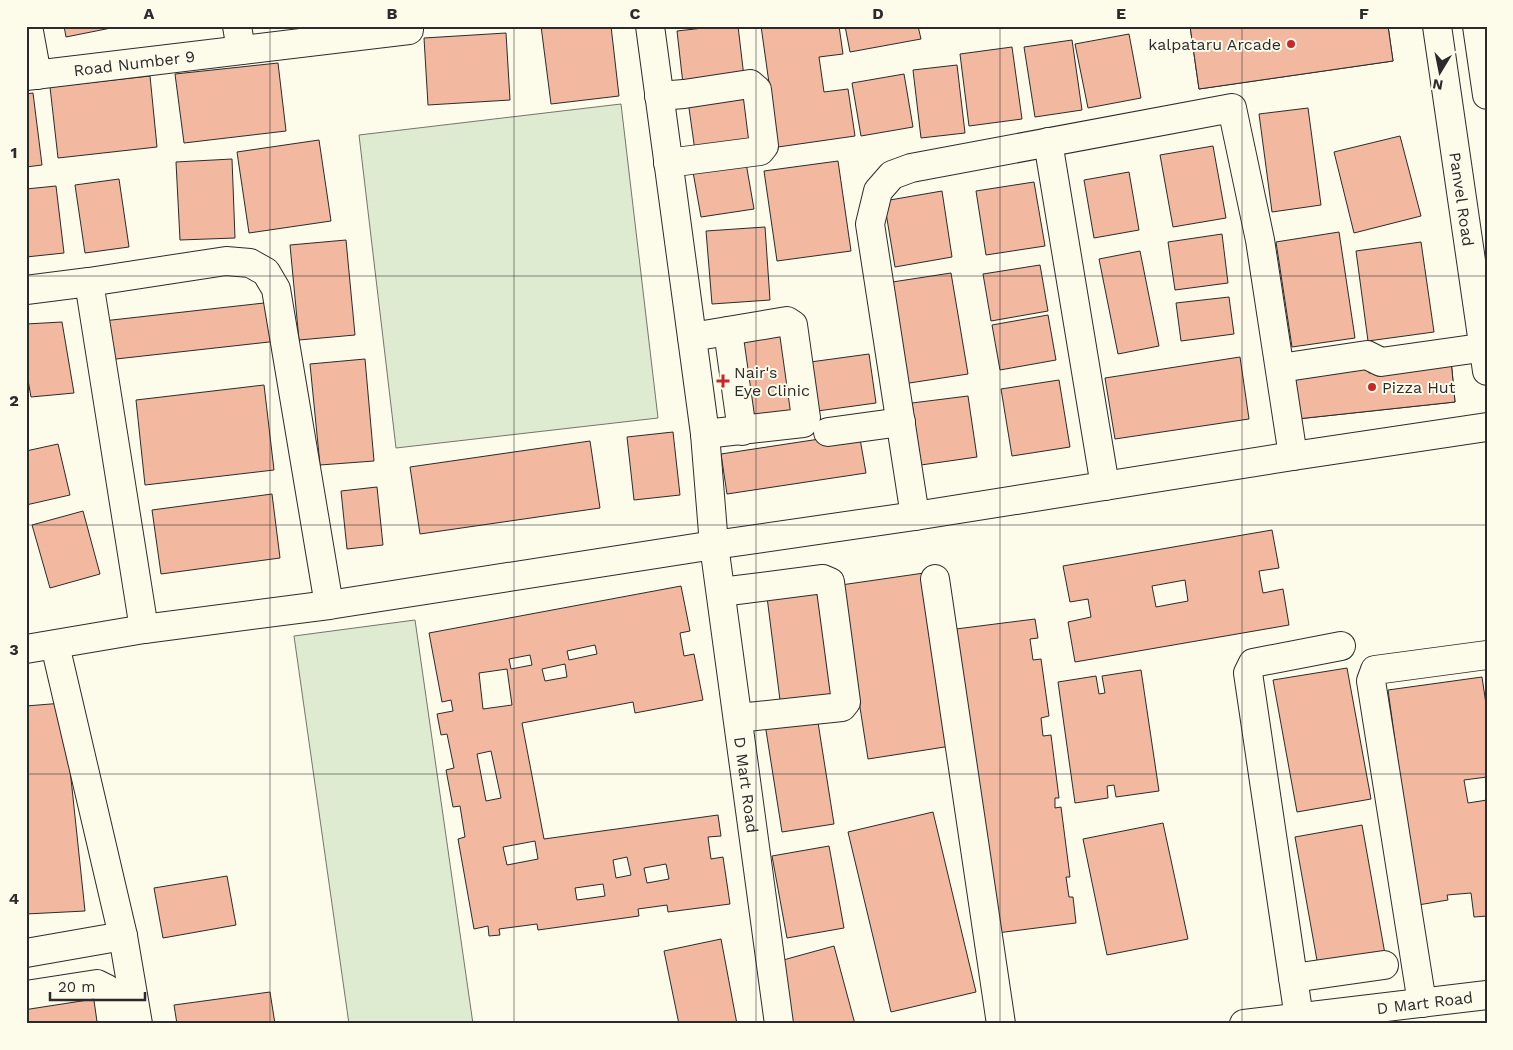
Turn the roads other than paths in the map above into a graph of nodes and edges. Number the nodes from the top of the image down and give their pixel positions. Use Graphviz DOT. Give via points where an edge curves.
graph roads {
  1 [pos="28,26"];
  2 [pos="408,26"];
  3 [pos="650,26"];
  4 [pos="1437,26"];
  5 [pos="1477,26"];
  6 [pos="239,38"];
  7 [pos="32,75"];
  8 [pos="1487,94"];
  9 [pos="659,96"];
  10 [pos="1048,142"];
  11 [pos="668,164"];
  12 [pos="89,282"];
  13 [pos="26,290"];
  14 [pos="728,331"];
  15 [pos="692,337"];
  16 [pos="1486,355"];
  17 [pos="1280,368"];
  18 [pos="901,422"];
  19 [pos="741,424"];
  20 [pos="704,427"];
  21 [pos="1487,427"];
  22 [pos="828,432"];
  23 [pos="1292,456"];
  24 [pos="1105,486"];
  25 [pos="915,516"];
  26 [pos="714,545"];
  27 [pos="935,579"];
  28 [pos="721,592"];
  29 [pos="329,604"];
  30 [pos="144,629"];
  31 [pos="55,645"];
  32 [pos="1341,646"];
  33 [pos="26,649"];
  34 [pos="1487,655"];
  35 [pos="738,718"];
  36 [pos="123,936"];
  37 [pos="26,953"];
  38 [pos="1384,965"];
  39 [pos="1293,978"];
  40 [pos="26,995"];
  41 [pos="1487,995"];
  42 [pos="1422,1003"];
  43 [pos="1299,1018"];
  44 [pos="112,1024"];
  45 [pos="138,1024"];
  46 [pos="779,1024"];
  47 [pos="1001,1024"];
  48 [pos="1244,1024"];
  1 -- 7 [label="street"];
  2 -- 6 [label="street, Road Number 9" via="409,30"];
  3 -- 9 [label="street, D Mart Road"];
  4 -- 16 [label="street, Panvel Road"];
  5 -- 8 [label="street"];
  6 -- 7 [label="street, Road Number 9"];
  9 -- 11 [label="street, D Mart Road"];
  9 -- 11 [label="street" via="750,84 757,90 764,146 760,151"];
  10 -- 17 [label="street" via="1232,108 1260,240"];
  10 -- 18 [label="street" via="911,168 892,174 878,191 870,224"];
  10 -- 24 [label="street"];
  11 -- 15 [label="street, D Mart Road"];
  12 -- 13 [label="street"];
  12 -- 29 [label="street" via="226,261 250,263 266,272 276,289"];
  12 -- 30 [label="street"];
  14 -- 15 [label="street"];
  14 -- 19 [label="street"];
  14 -- 19 [label="street" via="788,321 793,325 806,418 802,423"];
  15 -- 20 [label="street, D Mart Road"];
  16 -- 17 [label="street" via="1382,362 1367,355"];
  17 -- 23 [label="street"];
  18 -- 22 [label="street"];
  18 -- 25 [label="street"];
  19 -- 20 [label="street"];
  20 -- 26 [label="street, D Mart Road"];
  21 -- 23 [label="street"];
  23 -- 24 [label="street"];
  24 -- 25 [label="street"];
  25 -- 26 [label="street"];
  26 -- 28 [label="street, D Mart Road"];
  26 -- 29 [label="street"];
  27 -- 47 [label="street"];
  28 -- 35 [label="street, D Mart Road"];
  28 -- 35 [label="street" via="823,579 830,582 846,702 842,707"];
  29 -- 30 [label="street"];
  30 -- 31 [label="street"];
  31 -- 33 [label="street"];
  31 -- 36 [label="street"];
  32 -- 39 [label="street" via="1252,662 1248,674"];
  34 -- 42 [label="street" via="1375,670 1372,681"];
  35 -- 46 [label="street, D Mart Road"];
  36 -- 37 [label="street"];
  36 -- 45 [label="street"];
  38 -- 39 [label="street"];
  39 -- 43 [label="street"];
  40 -- 44 [label="street" via="97,984 107,989"];
  41 -- 42 [label="street, D Mart Road"];
  42 -- 43 [label="street, D Mart Road"];
  43 -- 48 [label="street, D Mart Road"];
}
